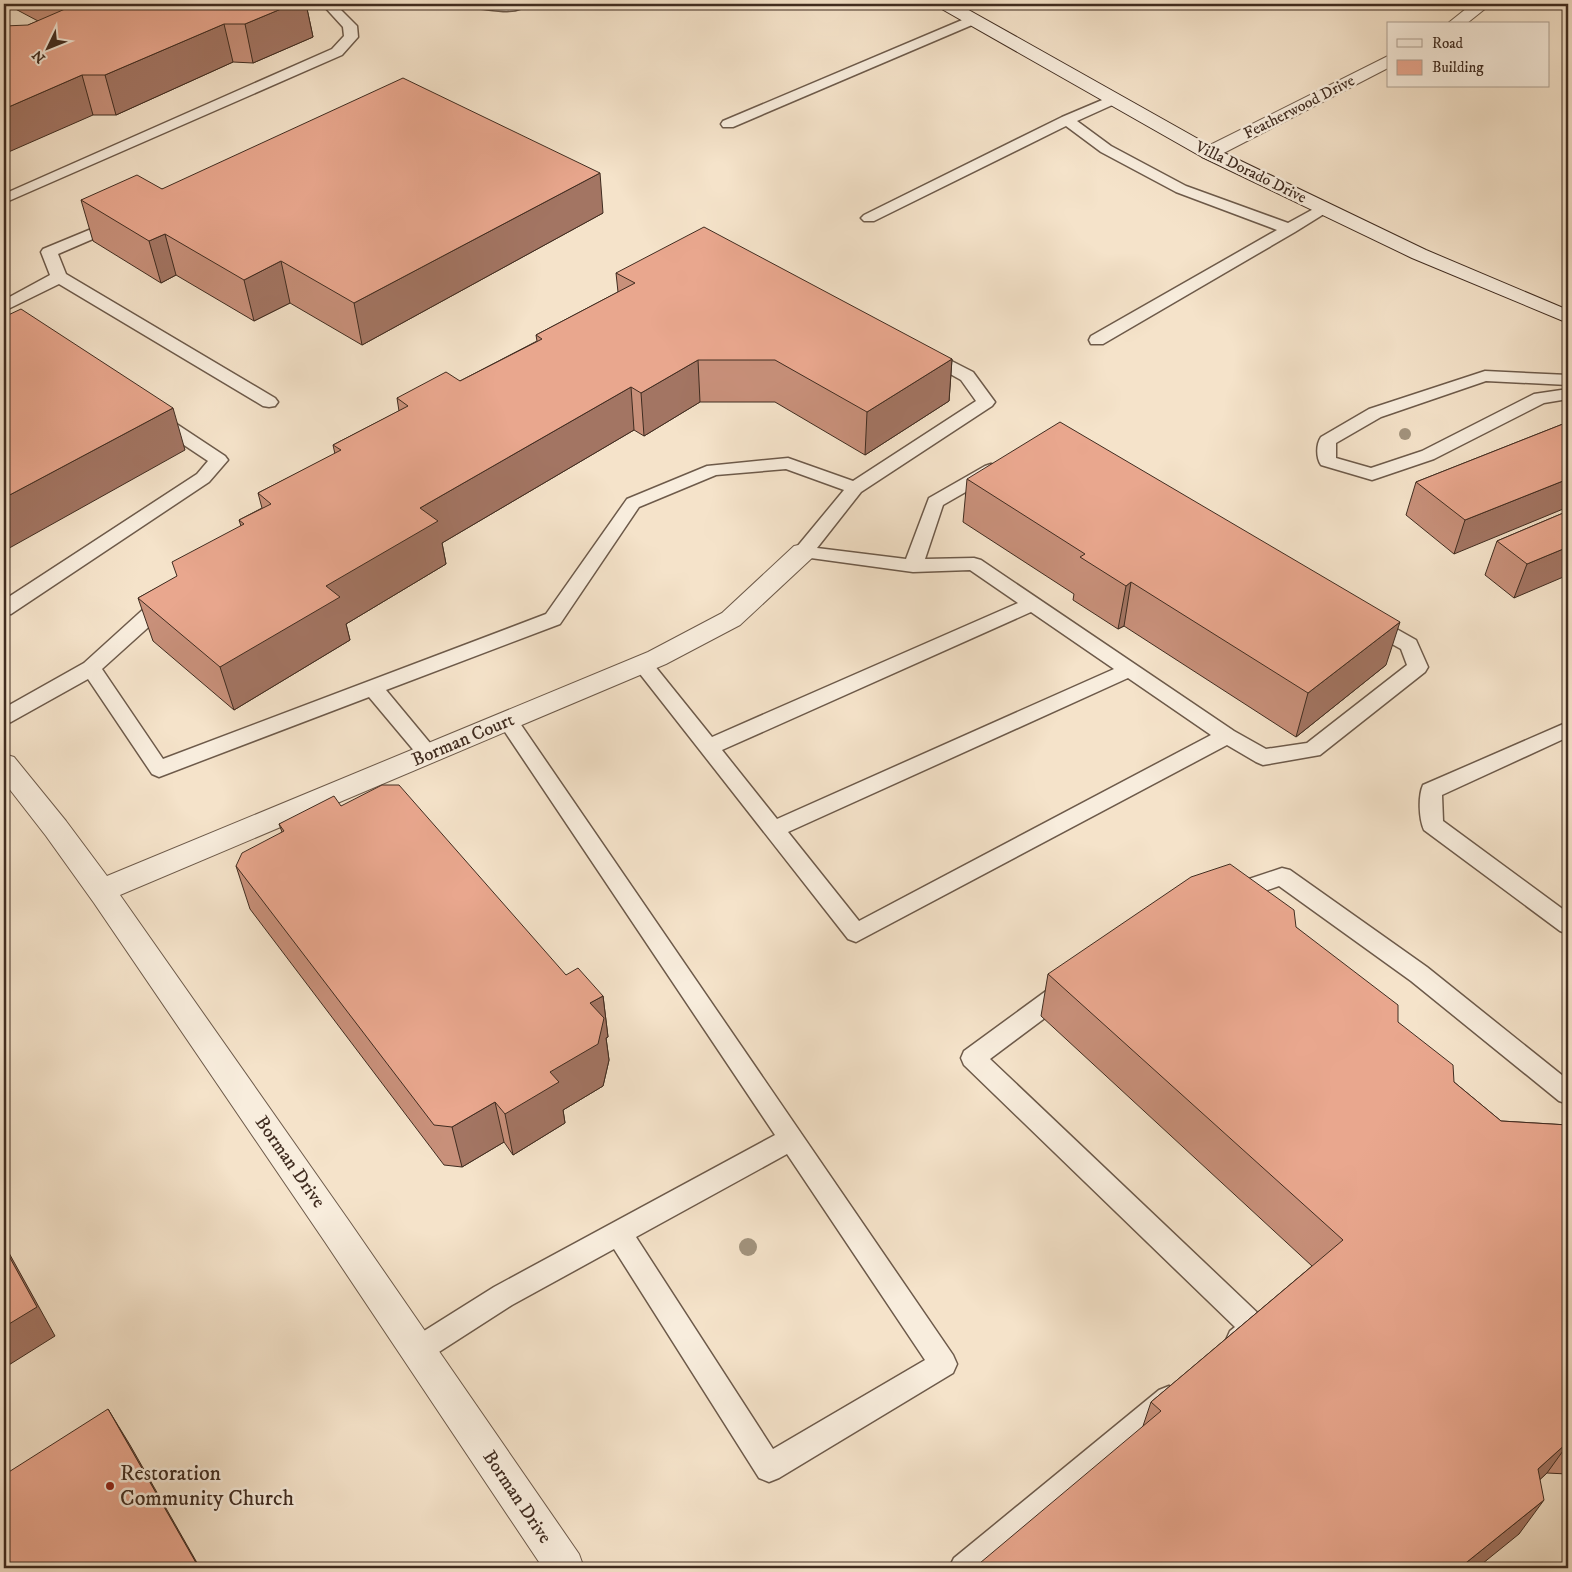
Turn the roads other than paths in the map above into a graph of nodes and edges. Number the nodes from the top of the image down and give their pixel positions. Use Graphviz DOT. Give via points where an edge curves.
graph roads {
  1 [pos="328,4"];
  2 [pos="477,4"];
  3 [pos="521,4"];
  4 [pos="946,4"];
  5 [pos="1483,4"];
  6 [pos="974,19"];
  7 [pos="1458,22"];
  8 [pos="1387,62"];
  9 [pos="1114,99"];
  10 [pos="1067,120"];
  11 [pos="728,124"];
  12 [pos="1209,153"];
  13 [pos="4,199"];
  14 [pos="1324,209"];
  15 [pos="869,218"];
  16 [pos="130,219"];
  17 [pos="1290,229"];
  18 [pos="59,277"];
  19 [pos="5,316"];
  20 [pos="1568,317"];
  21 [pos="1097,340"];
  22 [pos="908,342"];
  23 [pos="1568,380"];
  24 [pos="1568,394"];
  25 [pos="269,402"];
  26 [pos="144,410"];
  27 [pos="1004,463"];
  28 [pos="855,488"];
  29 [pos="803,552"];
  30 [pos="913,566"];
  31 [pos="176,591"];
  32 [pos="1033,604"];
  33 [pos="4,609"];
  34 [pos="1357,616"];
  35 [pos="643,665"];
  36 [pos="91,668"];
  37 [pos="1130,670"];
  38 [pos="373,688"];
  39 [pos="4,717"];
  40 [pos="508,721"];
  41 [pos="1568,729"];
  42 [pos="1227,736"];
  43 [pos="709,747"];
  44 [pos="428,754"];
  45 [pos="4,764"];
  46 [pos="775,829"];
  47 [pos="101,891"];
  48 [pos="1210,900"];
  49 [pos="1568,925"];
  50 [pos="1085,975"];
  51 [pos="1568,1094"];
  52 [pos="791,1139"];
  53 [pos="619,1233"];
  54 [pos="418,1350"];
  55 [pos="1223,1354"];
  56 [pos="1185,1385"];
  57 [pos="565,1568"];
  58 [pos="964,1568"];
  1 -- 13 [label="lane" via="350,26 352,37 337,52"];
  2 -- 3 [label="lane" via="511,7"];
  4 -- 6 [label="street, Villa Dorado Drive"];
  5 -- 7 [label="street"];
  6 -- 9 [label="street, Villa Dorado Drive"];
  6 -- 11 [label="lane"];
  8 -- 12 [label="street, Featherwood Drive"];
  9 -- 10 [label="lane"];
  9 -- 12 [label="street, Villa Dorado Drive"];
  10 -- 15 [label="lane"];
  10 -- 17 [label="lane" via="1106,150 1181,189"];
  12 -- 14 [label="street, Villa Dorado Drive"];
  14 -- 17 [label="lane"];
  14 -- 20 [label="street, Villa Dorado Drive" via="1418,254"];
  16 -- 18 [label="lane" via="49,252"];
  17 -- 21 [label="lane"];
  18 -- 19 [label="lane"];
  18 -- 25 [label="lane"];
  22 -- 28 [label="lane" via="967,376 986,402"];
  23 -- 24 [label="lane" via="1485,376 1374,413 1327,441 1327,461 1372,474 1428,455 1540,398"];
  26 -- 33 [label="lane" via="219,460 204,478"];
  27 -- 30 [label="lane" via="935,502"];
  28 -- 29 [label="lane"];
  28 -- 38 [label="lane" via="788,463 704,473 634,503 553,620"];
  29 -- 30 [label="lane"];
  29 -- 35 [label="street, Borman Court" via="731,619"];
  30 -- 32 [label="lane" via="974,564"];
  31 -- 36 [label="lane"];
  32 -- 37 [label="lane"];
  32 -- 43 [label="lane"];
  34 -- 42 [label="lane" via="1409,645 1418,667 1313,750 1263,757"];
  35 -- 40 [label="street, Borman Court"];
  35 -- 43 [label="lane"];
  36 -- 38 [label="lane" via="159,769"];
  36 -- 39 [label="lane"];
  37 -- 42 [label="lane"];
  37 -- 46 [label="lane"];
  38 -- 44 [label="lane"];
  40 -- 44 [label="street, Borman Court"];
  40 -- 52 [label="lane"];
  41 -- 49 [label="lane" via="1431,791 1432,824"];
  42 -- 46 [label="lane" via="856,933"];
  43 -- 46 [label="lane"];
  44 -- 47 [label="street, Borman Court"];
  45 -- 47 [label="street, Borman Drive" via="45,813"];
  47 -- 54 [label="street, Borman Drive"];
  48 -- 51 [label="lane" via="1282,876 1419,974"];
  50 -- 55 [label="lane" via="973,1058 1254,1328"];
  52 -- 53 [label="lane"];
  52 -- 53 [label="lane" via="942,1364 769,1468"];
  53 -- 54 [label="lane" via="503,1296"];
  54 -- 57 [label="street, Borman Drive"];
  56 -- 58 [label="lane"];
}
